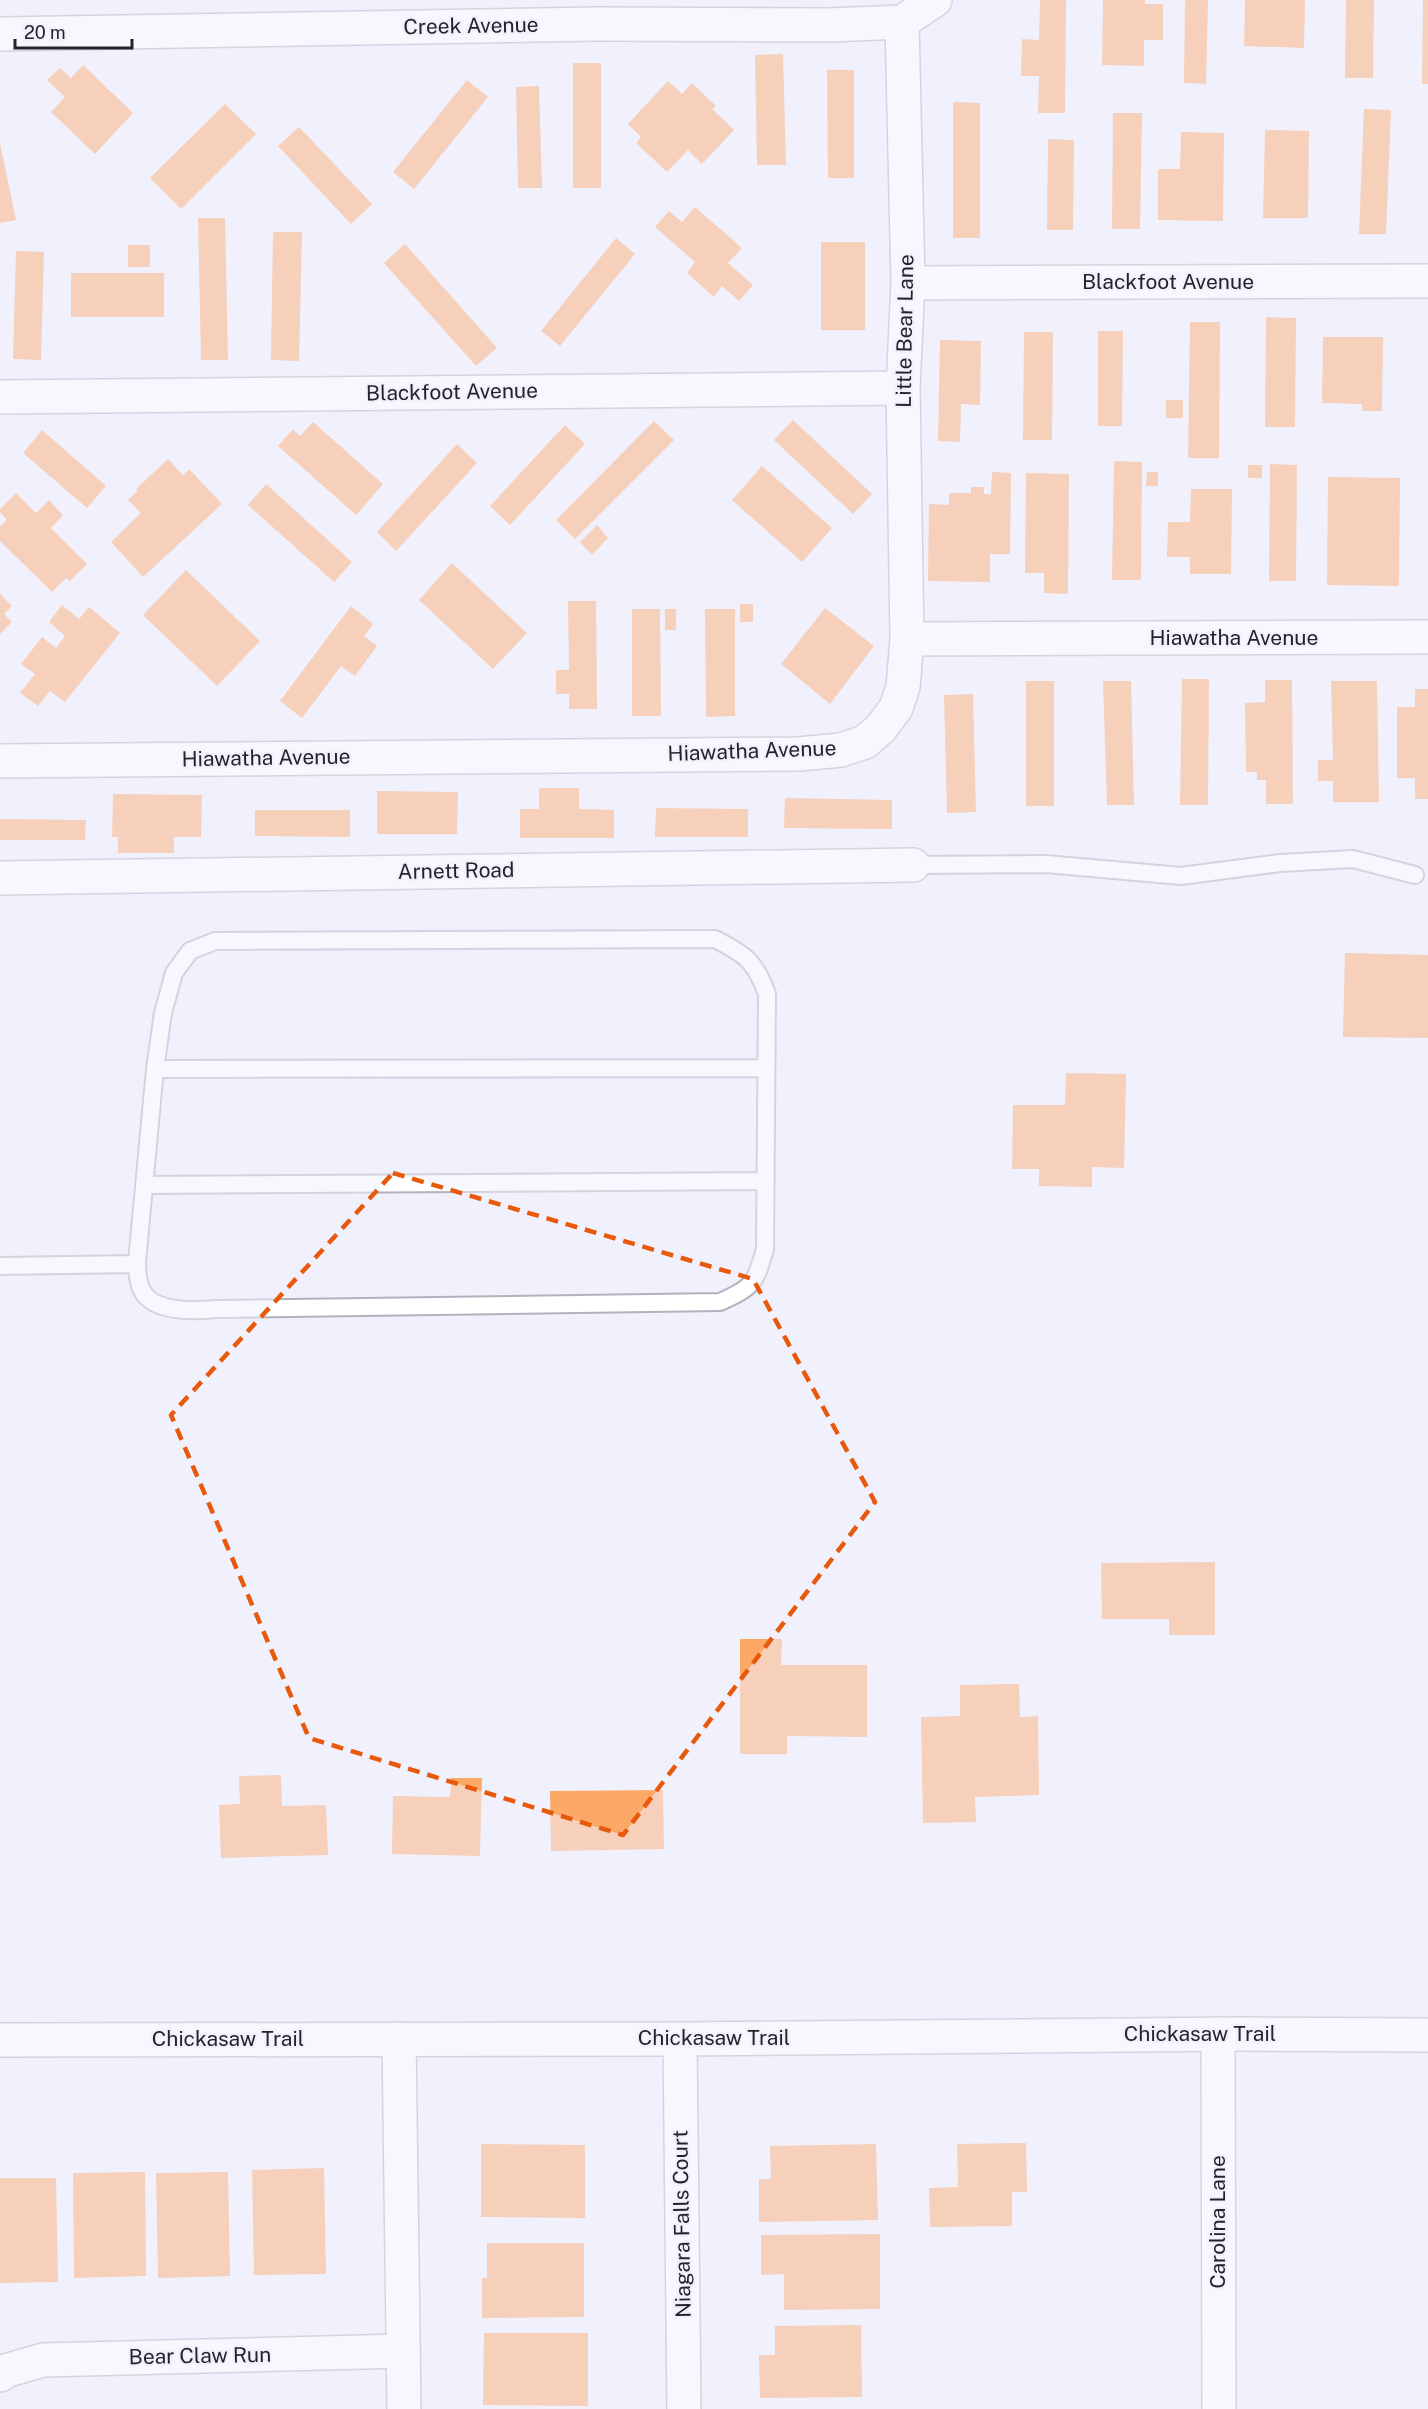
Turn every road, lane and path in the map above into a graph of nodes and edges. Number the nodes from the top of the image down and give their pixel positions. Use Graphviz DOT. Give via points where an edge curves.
graph roads {
  1 [pos="935,0"];
  2 [pos="597,12"];
  3 [pos="902,22"];
  4 [pos="0,34"];
  5 [pos="1428,281"];
  6 [pos="908,283"];
  7 [pos="903,388"];
  8 [pos="0,397"];
  9 [pos="1428,637"];
  10 [pos="907,639"];
  11 [pos="0,761"];
  12 [pos="913,865"];
  13 [pos="1415,875"];
  14 [pos="0,878"];
  15 [pos="766,1068"];
  16 [pos="155,1069"];
  17 [pos="766,1181"];
  18 [pos="144,1185"];
  19 [pos="137,1264"];
  20 [pos="0,1266"];
  21 [pos="1218,2034"];
  22 [pos="1428,2035"];
  23 [pos="399,2039"];
  24 [pos="680,2039"];
  25 [pos="0,2040"];
  26 [pos="403,2351"];
  27 [pos="0,2375"];
  28 [pos="404,2409"];
  29 [pos="684,2409"];
  30 [pos="1219,2409"];
  1 -- 3 [label="street"];
  2 -- 3 [label="street, Creek Avenue" via="829,25"];
  2 -- 4 [label="street, Creek Avenue"];
  3 -- 6 [label="street, Little Bear Lane"];
  5 -- 6 [label="street, Blackfoot Avenue"];
  6 -- 7 [label="street, Little Bear Lane"];
  7 -- 8 [label="street, Blackfoot Avenue"];
  7 -- 10 [label="street, Little Bear Lane"];
  9 -- 10 [label="street, Hiawatha Avenue"];
  10 -- 11 [label="street, Hiawatha Avenue" via="903,687 896,708 865,742 841,750 799,754"];
  12 -- 13 [label="lane" via="1047,864 1181,876 1280,863 1353,859"];
  12 -- 14 [label="street, Arnett Road"];
  15 -- 16 [label="lane"];
  15 -- 16 [label="lane" via="767,994 759,971 739,951 715,939 215,941 190,951 174,973 163,1013"];
  15 -- 17 [label="lane"];
  16 -- 18 [label="lane"];
  17 -- 18 [label="lane"];
  17 -- 19 [label="lane" via="765,1249 757,1276 743,1292 720,1302 187,1311 156,1304 141,1289"];
  18 -- 19 [label="lane"];
  19 -- 20 [label="lane"];
  21 -- 22 [label="street, Chickasaw Trail"];
  21 -- 24 [label="street, Chickasaw Trail"];
  21 -- 30 [label="street, Carolina Lane"];
  23 -- 24 [label="street, Chickasaw Trail"];
  23 -- 25 [label="street, Chickasaw Trail"];
  23 -- 26 [label="street"];
  24 -- 29 [label="street, Niagara Falls Court"];
  26 -- 27 [label="street, Bear Claw Run" via="43,2360"];
  26 -- 28 [label="street"];
}
